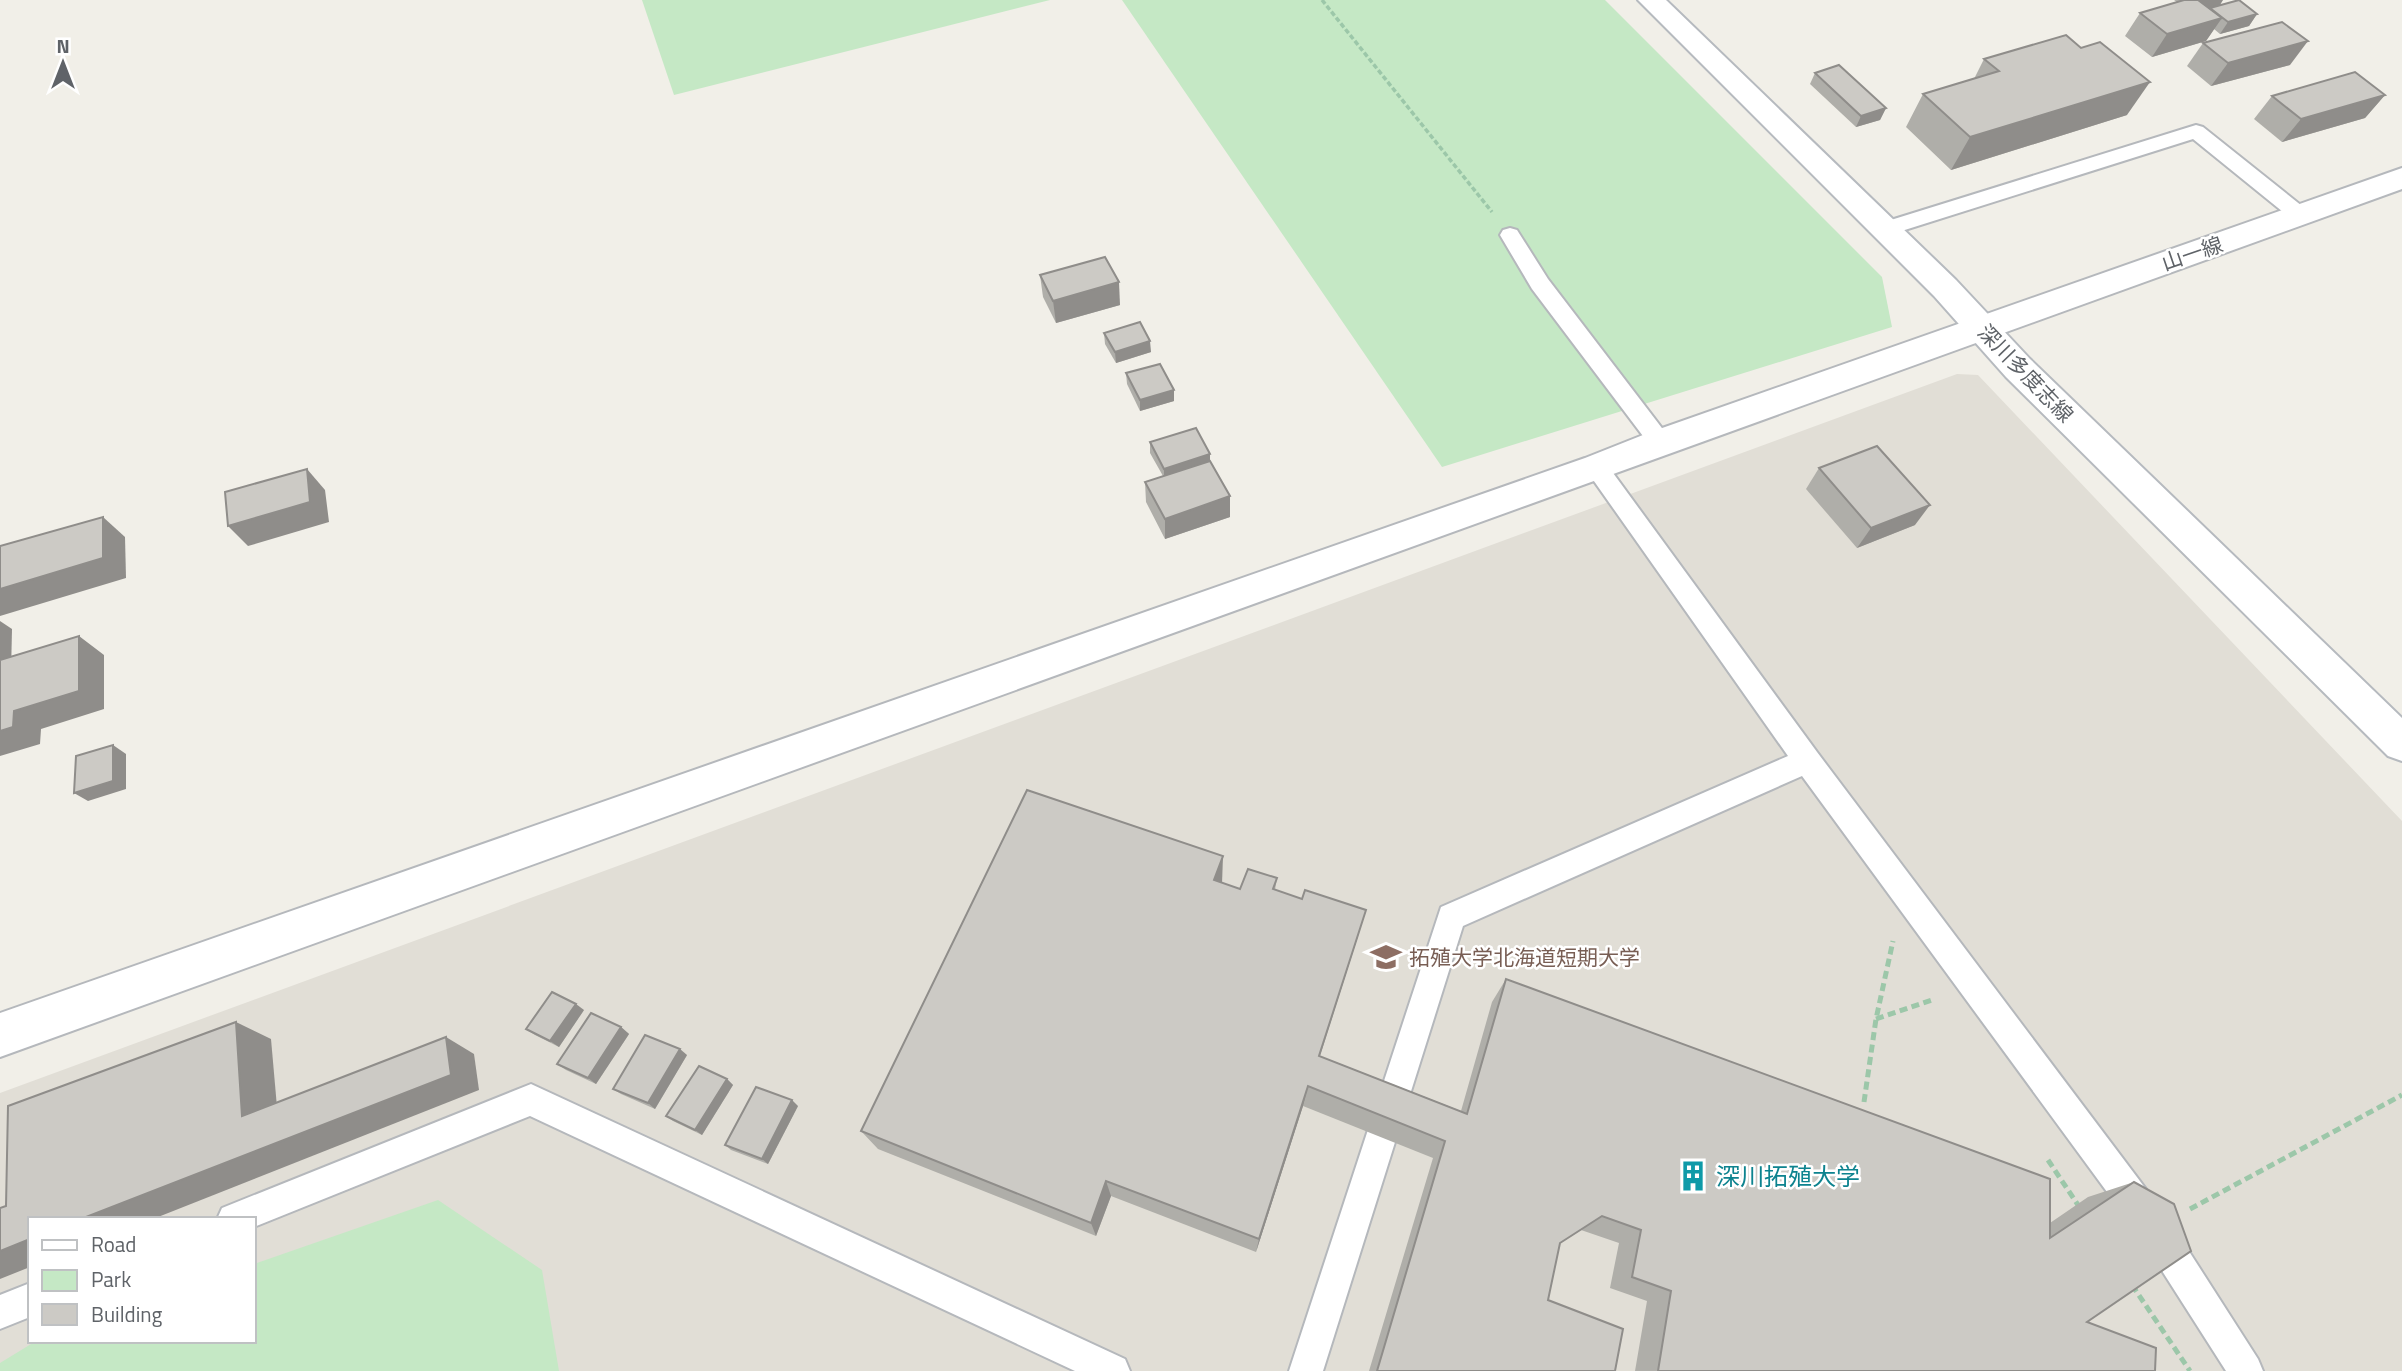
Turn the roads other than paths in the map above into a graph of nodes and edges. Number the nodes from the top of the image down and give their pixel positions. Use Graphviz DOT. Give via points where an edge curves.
graph roads {
  1 [pos="1651,0"];
  2 [pos="2402,178"];
  3 [pos="2300,215"];
  4 [pos="1885,229"];
  5 [pos="1510,235"];
  6 [pos="1982,327"];
  7 [pos="1660,442"];
  8 [pos="1597,468"];
  9 [pos="2402,744"];
  10 [pos="1807,761"];
  11 [pos="0,1035"];
  12 [pos="238,1217"];
  13 [pos="2155,1229"];
  14 [pos="28,1301"];
  15 [pos="0,1312"];
  16 [pos="1112,1371"];
  17 [pos="1306,1371"];
  18 [pos="2246,1371"];
  1 -- 4 [label="street, 深川多度志線"];
  2 -- 3 [label="street, 山一線"];
  3 -- 4 [label="lane" via="2196,131"];
  3 -- 6 [label="street, 山一線"];
  4 -- 6 [label="street, 深川多度志線"];
  5 -- 7 [label="lane" via="1540,284"];
  6 -- 7 [label="street, 山一線"];
  6 -- 9 [label="street, 深川多度志線" via="2018,368"];
  7 -- 8 [label="street, 山一線"];
  8 -- 10 [label="lane"];
  8 -- 11 [label="street, 山一線"];
  10 -- 13 [label="lane"];
  10 -- 17 [label="lane" via="1451,917"];
  12 -- 16 [label="lane" via="531,1100"];
  13 -- 18 [label="lane"];
  14 -- 15 [label="lane"];
}
